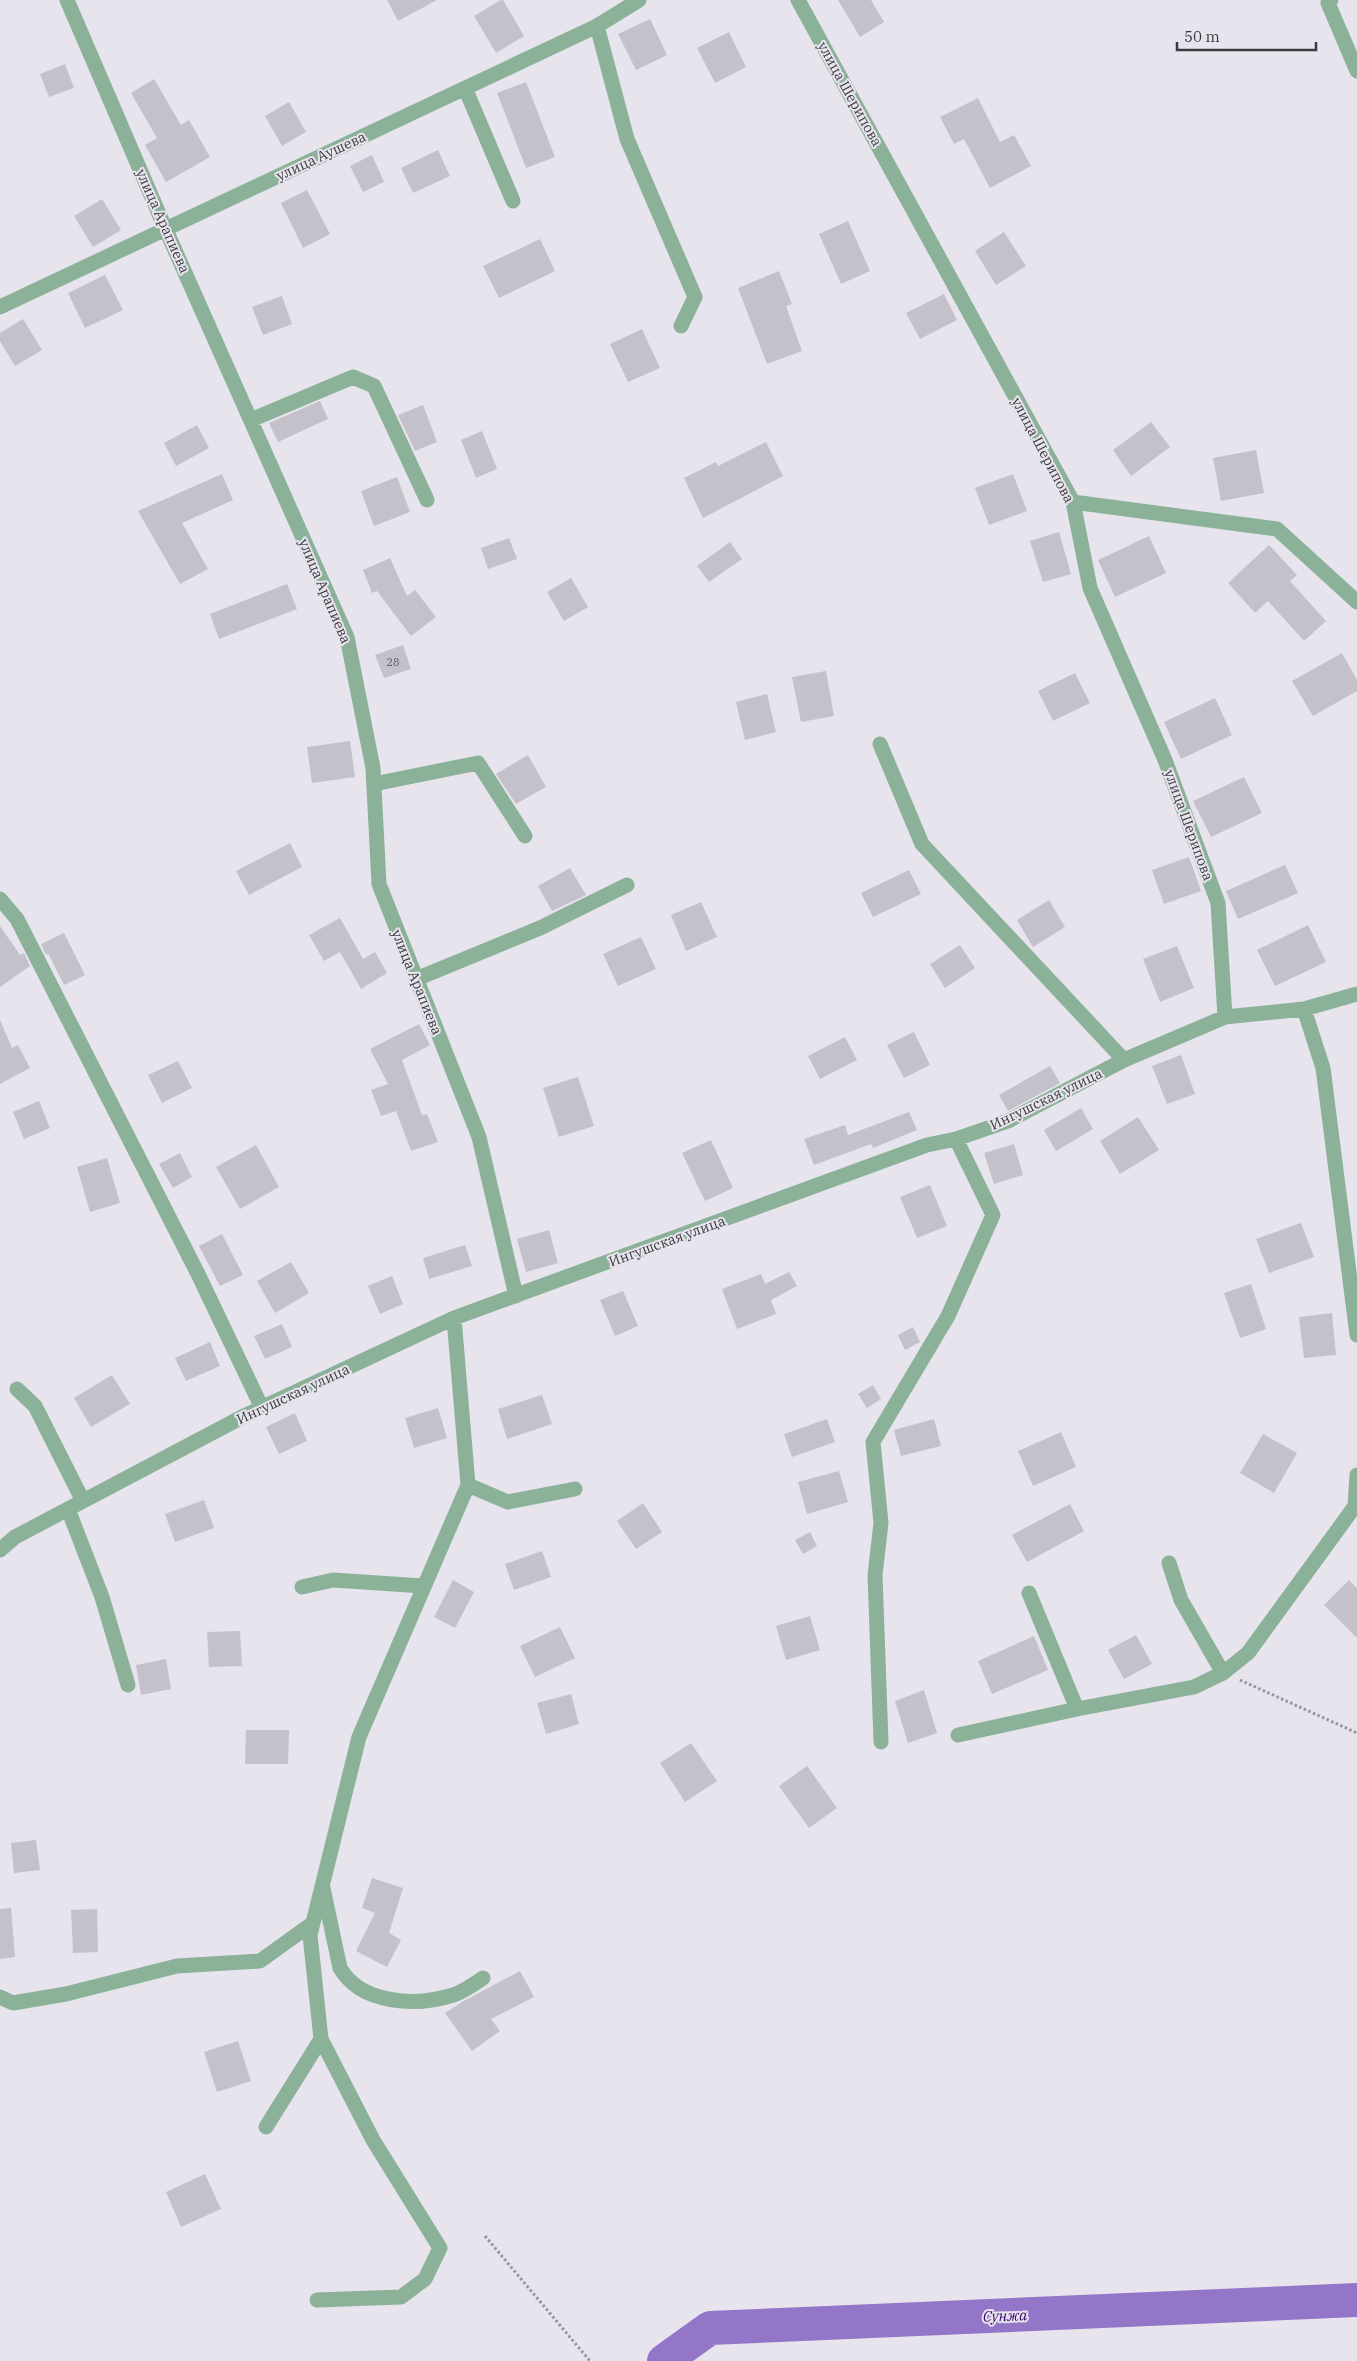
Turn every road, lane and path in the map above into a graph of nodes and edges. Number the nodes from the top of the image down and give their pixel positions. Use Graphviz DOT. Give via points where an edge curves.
graph roads {
  1 [pos="67,0"];
  2 [pos="639,0"];
  3 [pos="798,0"];
  4 [pos="1331,0"];
  5 [pos="597,26"];
  6 [pos="1357,71"];
  7 [pos="465,88"];
  8 [pos="513,201"];
  9 [pos="166,230"];
  10 [pos="0,307"];
  11 [pos="681,326"];
  12 [pos="251,420"];
  13 [pos="427,500"];
  14 [pos="1073,502"];
  15 [pos="1357,602"];
  16 [pos="880,744"];
  17 [pos="374,784"];
  18 [pos="524,836"];
  19 [pos="627,885"];
  20 [pos="0,899"];
  21 [pos="416,979"];
  22 [pos="1357,994"];
  23 [pos="1304,1009"];
  24 [pos="1225,1017"];
  25 [pos="1124,1060"];
  26 [pos="956,1139"];
  27 [pos="516,1296"];
  28 [pos="454,1318"];
  29 [pos="1357,1335"];
  30 [pos="17,1389"];
  31 [pos="262,1408"];
  32 [pos="1357,1476"];
  33 [pos="468,1485"];
  34 [pos="575,1489"];
  35 [pos="83,1501"];
  36 [pos="68,1509"];
  37 [pos="0,1550"];
  38 [pos="1169,1563"];
  39 [pos="423,1586"];
  40 [pos="302,1587"];
  41 [pos="1029,1593"];
  42 [pos="1223,1673"];
  43 [pos="128,1685"];
  44 [pos="1077,1709"];
  45 [pos="1357,1733"];
  46 [pos="958,1735"];
  47 [pos="881,1742"];
  48 [pos="322,1882"];
  49 [pos="313,1923"];
  50 [pos="483,1978"];
  51 [pos="0,1997"];
  52 [pos="321,2039"];
  53 [pos="266,2127"];
  54 [pos="485,2236"];
  55 [pos="317,2300"];
  56 [pos="590,2361"];
  1 -- 9 [label="street, улица Арапиева"];
  2 -- 5 [label="street, улица Аушева"];
  3 -- 14 [label="street, улица Шерипова"];
  4 -- 6 [label="street" via="1328,3"];
  5 -- 7 [label="street, улица Аушева"];
  5 -- 11 [label="street" via="627,139 695,297"];
  7 -- 8 [label="street"];
  7 -- 9 [label="street, улица Аушева"];
  9 -- 10 [label="street, улица Аушева"];
  9 -- 12 [label="street, улица Арапиева"];
  12 -- 13 [label="street" via="353,377 374,386"];
  12 -- 17 [label="street, улица Арапиева" via="347,637"];
  14 -- 15 [label="street" via="1277,530"];
  14 -- 24 [label="street, улица Шерипова" via="1090,588 1165,760 1218,903"];
  16 -- 25 [label="street" via="922,844"];
  17 -- 18 [label="street" via="478,763"];
  17 -- 21 [label="street, улица Арапиева" via="379,884"];
  19 -- 21 [label="street" via="540,928"];
  20 -- 31 [label="street" via="17,919 198,1274"];
  21 -- 27 [label="street, улица Арапиева" via="479,1136"];
  22 -- 23 [label="street, Ингушская улица"];
  23 -- 24 [label="street, Ингушская улица"];
  23 -- 29 [label="street" via="1323,1068"];
  24 -- 25 [label="street, Ингушская улица"];
  25 -- 26 [label="street, Ингушская улица" via="1008,1121"];
  26 -- 27 [label="street, Ингушская улица" via="927,1145"];
  26 -- 47 [label="street" via="993,1215 948,1316 873,1442 881,1523 875,1575"];
  27 -- 28 [label="street, Ингушская улица"];
  28 -- 31 [label="street, Ингушская улица"];
  28 -- 33 [label="street"];
  30 -- 35 [label="street" via="35,1406"];
  31 -- 35 [label="street, Ингушская улица"];
  32 -- 42 [label="street" via="1355,1506 1248,1653"];
  33 -- 34 [label="street" via="508,1502"];
  33 -- 39 [label="street"];
  35 -- 36 [label="street, Ингушская улица"];
  36 -- 37 [label="street, Ингушская улица" via="15,1537"];
  36 -- 43 [label="street" via="102,1597"];
  38 -- 42 [label="street" via="1181,1600"];
  39 -- 40 [label="street" via="333,1580"];
  39 -- 48 [label="street" via="359,1737"];
  41 -- 44 [label="street"];
  42 -- 44 [label="street" via="1194,1687"];
  42 -- 45 [label="path"];
  44 -- 46 [label="street"];
  48 -- 49 [label="street"];
  48 -- 50 [label="street" via="340,1968 356,1986 378,1996 423,2001 454,1995"];
  49 -- 51 [label="street" via="260,1961 177,1966 66,1994 14,2002"];
  49 -- 52 [label="street" via="310,1935"];
  52 -- 53 [label="street"];
  52 -- 55 [label="street" via="373,2140 440,2248 425,2279 401,2297"];
  54 -- 56 [label="path"];
}
